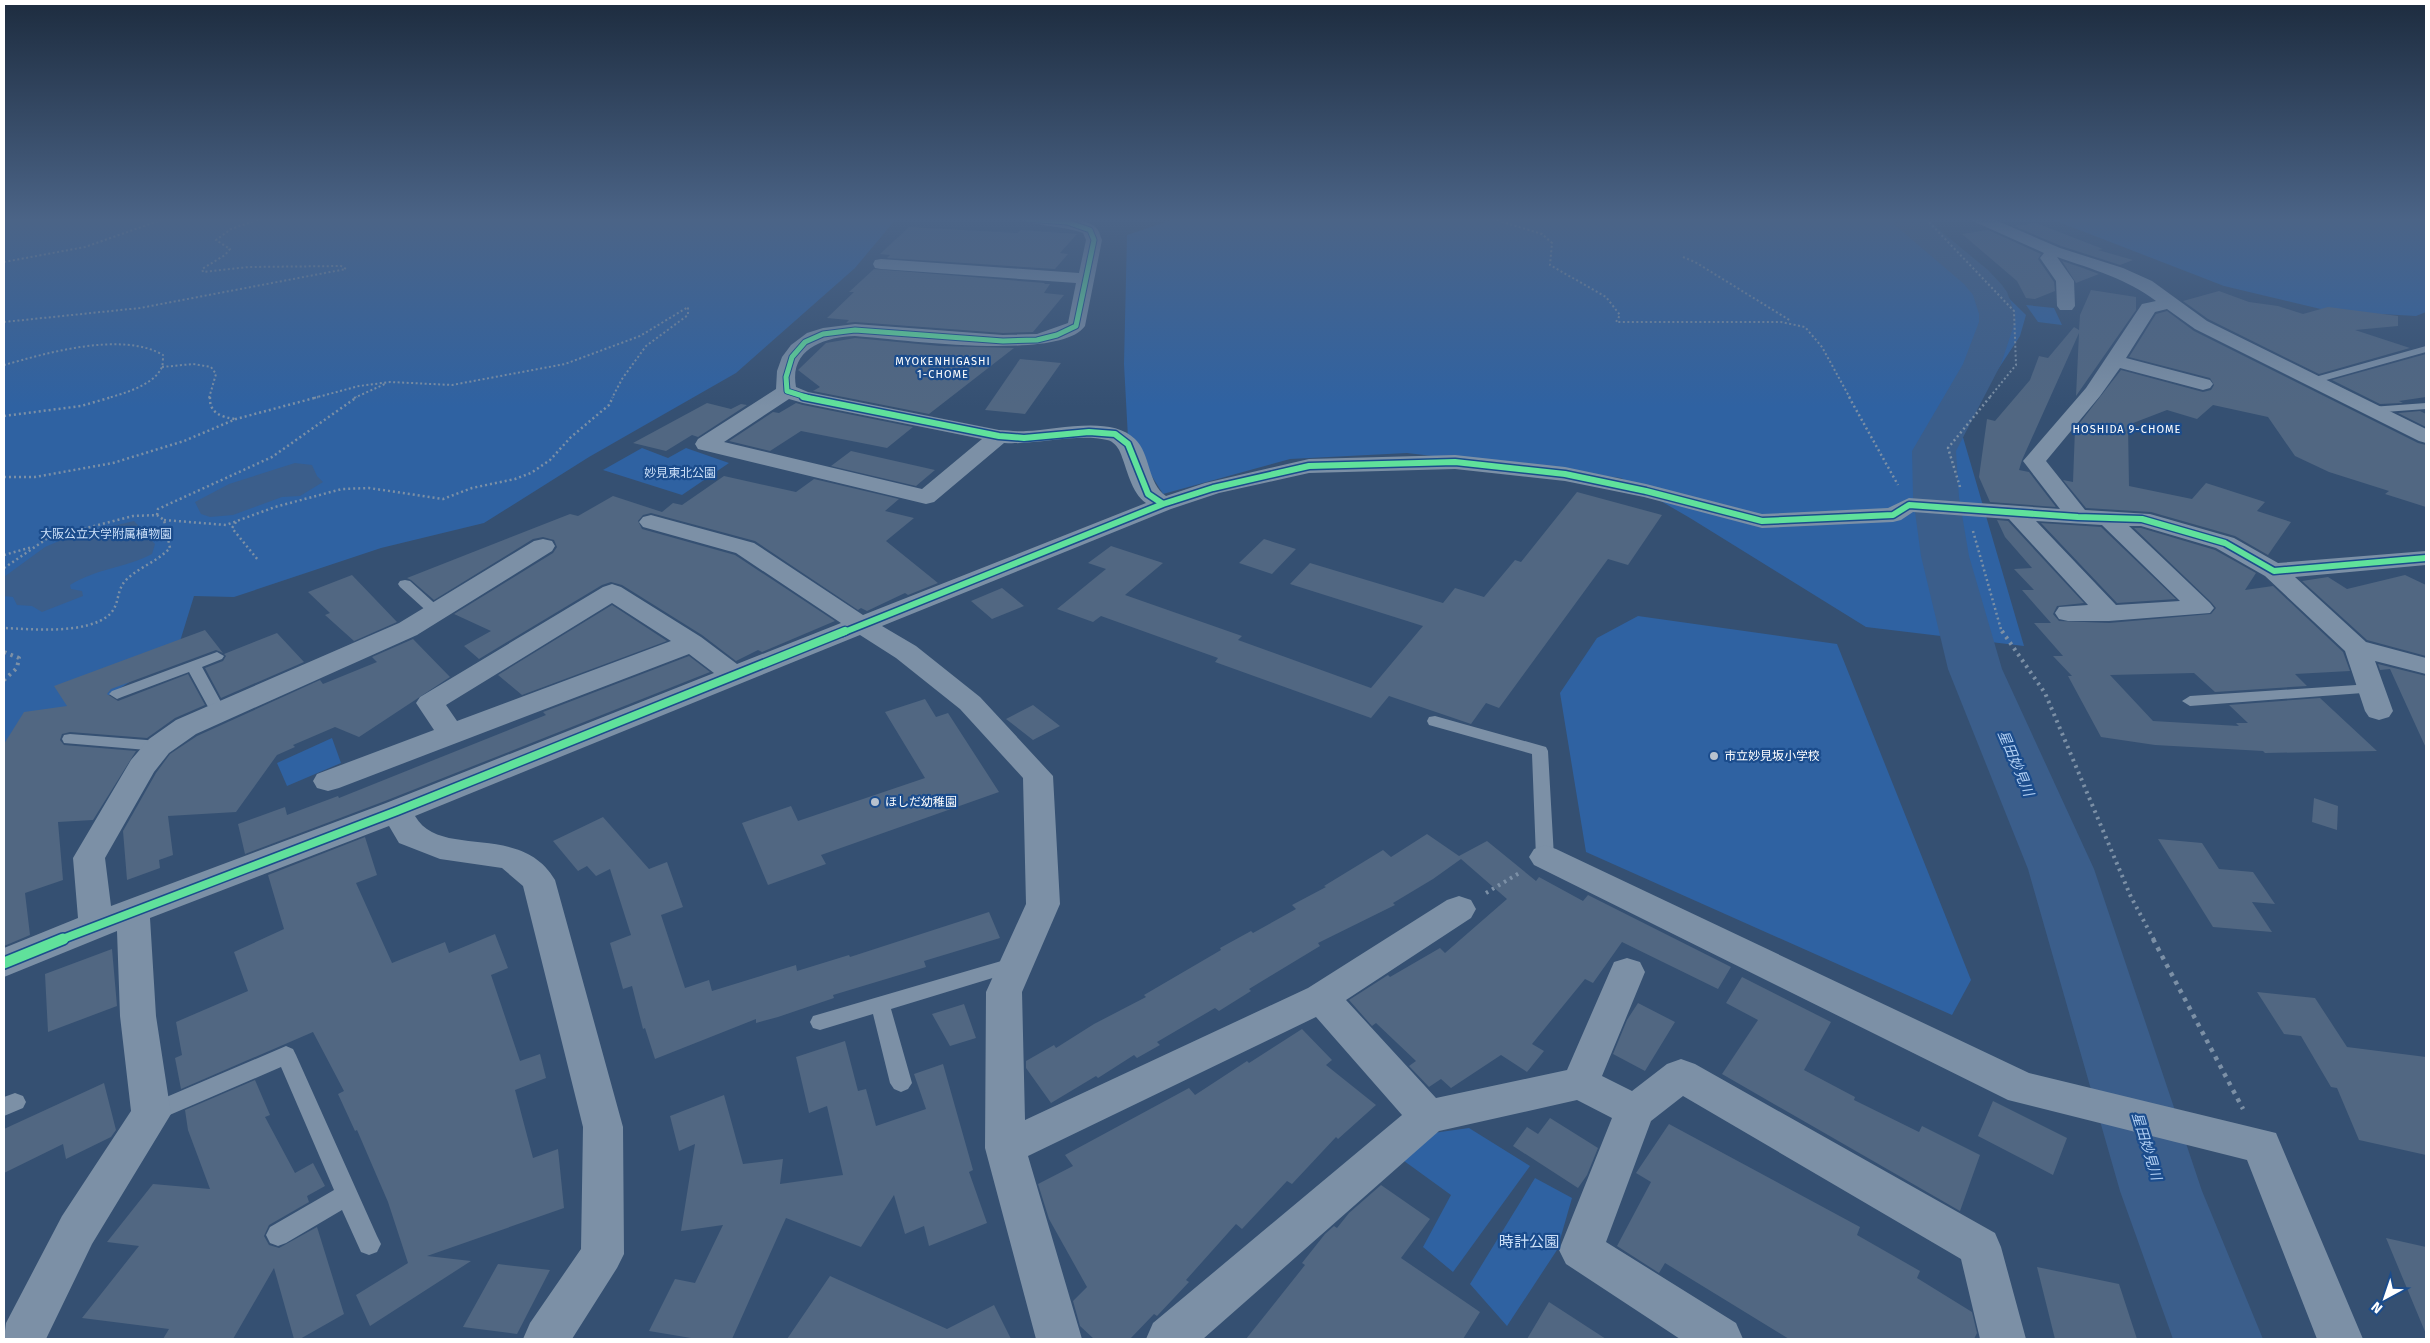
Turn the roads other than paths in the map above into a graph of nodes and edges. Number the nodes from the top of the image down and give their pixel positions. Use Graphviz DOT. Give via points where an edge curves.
graph roads {
  1 [pos="1084,282"];
  2 [pos="2065,282"];
  3 [pos="2139,282"];
  4 [pos="2169,303"];
  5 [pos="2066,306"];
  6 [pos="2426,349"];
  7 [pos="2120,354"];
  8 [pos="2190,362"];
  9 [pos="2312,381"];
  10 [pos="2203,384"];
  11 [pos="787,391"];
  12 [pos="2426,406"];
  13 [pos="2371,410"];
  14 [pos="999,436"];
  15 [pos="2426,437"];
  16 [pos="1163,504"];
  17 [pos="2016,513"];
  18 [pos="2078,517"];
  19 [pos="2108,518"];
  20 [pos="651,522"];
  21 [pos="544,546"];
  22 [pos="2426,558"];
  23 [pos="2274,571"];
  24 [pos="405,584"];
  25 [pos="437,613"];
  26 [pos="2068,613"];
  27 [pos="2109,613"];
  28 [pos="861,625"];
  29 [pos="692,643"];
  30 [pos="2356,648"];
  31 [pos="217,656"];
  32 [pos="193,665"];
  33 [pos="2426,666"];
  34 [pos="735,676"];
  35 [pos="117,694"];
  36 [pos="2375,700"];
  37 [pos="2190,702"];
  38 [pos="219,713"];
  39 [pos="1435,721"];
  40 [pos="451,734"];
  41 [pos="70,739"];
  42 [pos="159,746"];
  43 [pos="328,781"];
  44 [pos="397,811"];
  45 [pos="1545,857"];
  46 [pos="1459,909"];
  47 [pos="133,912"];
  48 [pos="96,925"];
  49 [pos="4,963"];
  50 [pos="1017,963"];
  51 [pos="1628,972"];
  52 [pos="1321,998"];
  53 [pos="880,1004"];
  54 [pos="820,1022"];
  55 [pos="901,1083"];
  56 [pos="1580,1083"];
  57 [pos="1635,1111"];
  58 [pos="151,1114"];
  59 [pos="1428,1117"];
  60 [pos="1005,1148"];
  61 [pos="347,1195"];
  62 [pos="278,1235"];
  63 [pos="369,1244"];
  64 [pos="22,1339"];
  65 [pos="546,1339"];
  66 [pos="1059,1339"];
  67 [pos="1169,1339"];
  68 [pos="1720,1339"];
  69 [pos="2002,1339"];
  70 [pos="2340,1339"];
  1 -- 11 [label="street" via="1076,326 1037,340 1003,341 855,330 834,330 816,335 791,357 784,382"];
  2 -- 5 [label="street"];
  3 -- 4 [label="street"];
  4 -- 7 [label="street" via="2148,308"];
  4 -- 9 [label="street" via="2201,325"];
  6 -- 9 [label="lane"];
  7 -- 8 [label="street"];
  7 -- 10 [label="street"];
  7 -- 18 [label="street" via="2093,392 2034,461"];
  9 -- 13 [label="street"];
  11 -- 14 [label="street" via="803,397"];
  11 -- 14 [label="street" via="706,444 926,497"];
  12 -- 13 [label="lane"];
  13 -- 15 [label="street"];
  14 -- 16 [label="street" via="1115,434 1128,444 1148,494"];
  16 -- 17 [label="street" via="1212,488 1308,466 1455,462 1564,474 1762,521 1893,515 1909,506"];
  16 -- 28 [label="street"];
  17 -- 18 [label="street"];
  17 -- 27 [label="street"];
  18 -- 19 [label="street"];
  19 -- 23 [label="street" via="2142,519 2225,543"];
  19 -- 27 [label="street" via="2201,608"];
  20 -- 28 [label="street" via="745,548"];
  21 -- 25 [label="street"];
  22 -- 23 [label="street"];
  23 -- 30 [label="street"];
  24 -- 25 [label="lane"];
  25 -- 38 [label="street"];
  26 -- 27 [label="street"];
  28 -- 34 [label="street"];
  28 -- 50 [label="street" via="906,652 970,703 1038,776 1043,904"];
  29 -- 34 [label="street"];
  29 -- 40 [label="street"];
  29 -- 40 [label="street" via="612,592 430,703"];
  30 -- 33 [label="street"];
  30 -- 36 [label="street"];
  31 -- 32 [label="lane"];
  32 -- 35 [label="lane"];
  32 -- 38 [label="lane"];
  34 -- 44 [label="street"];
  36 -- 37 [label="lane"];
  38 -- 42 [label="street" via="186,727"];
  39 -- 45 [label="lane" via="1540,751"];
  40 -- 43 [label="street"];
  41 -- 42 [label="lane"];
  42 -- 48 [label="street" via="142,767 89,858"];
  44 -- 47 [label="street"];
  44 -- 65 [label="street" via="410,835 440,848 512,858 538,880 603,1127 602,1254"];
  45 -- 70 [label="street" via="2022,1088 2262,1146"];
  46 -- 52 [label="street"];
  47 -- 48 [label="street"];
  47 -- 58 [label="street" via="138,1016"];
  48 -- 49 [label="street"];
  50 -- 53 [label="lane"];
  50 -- 60 [label="street" via="1004,992"];
  51 -- 56 [label="street"];
  52 -- 59 [label="street"];
  52 -- 60 [label="street"];
  53 -- 54 [label="lane"];
  53 -- 55 [label="lane"];
  56 -- 57 [label="street"];
  56 -- 59 [label="street"];
  57 -- 68 [label="street" via="1581,1250"];
  57 -- 69 [label="street" via="1681,1074 1980,1247"];
  58 -- 61 [label="lane" via="286,1055"];
  58 -- 64 [label="street" via="78,1230"];
  59 -- 67 [label="street"];
  60 -- 66 [label="street"];
  61 -- 62 [label="lane"];
  61 -- 63 [label="lane"];
}
